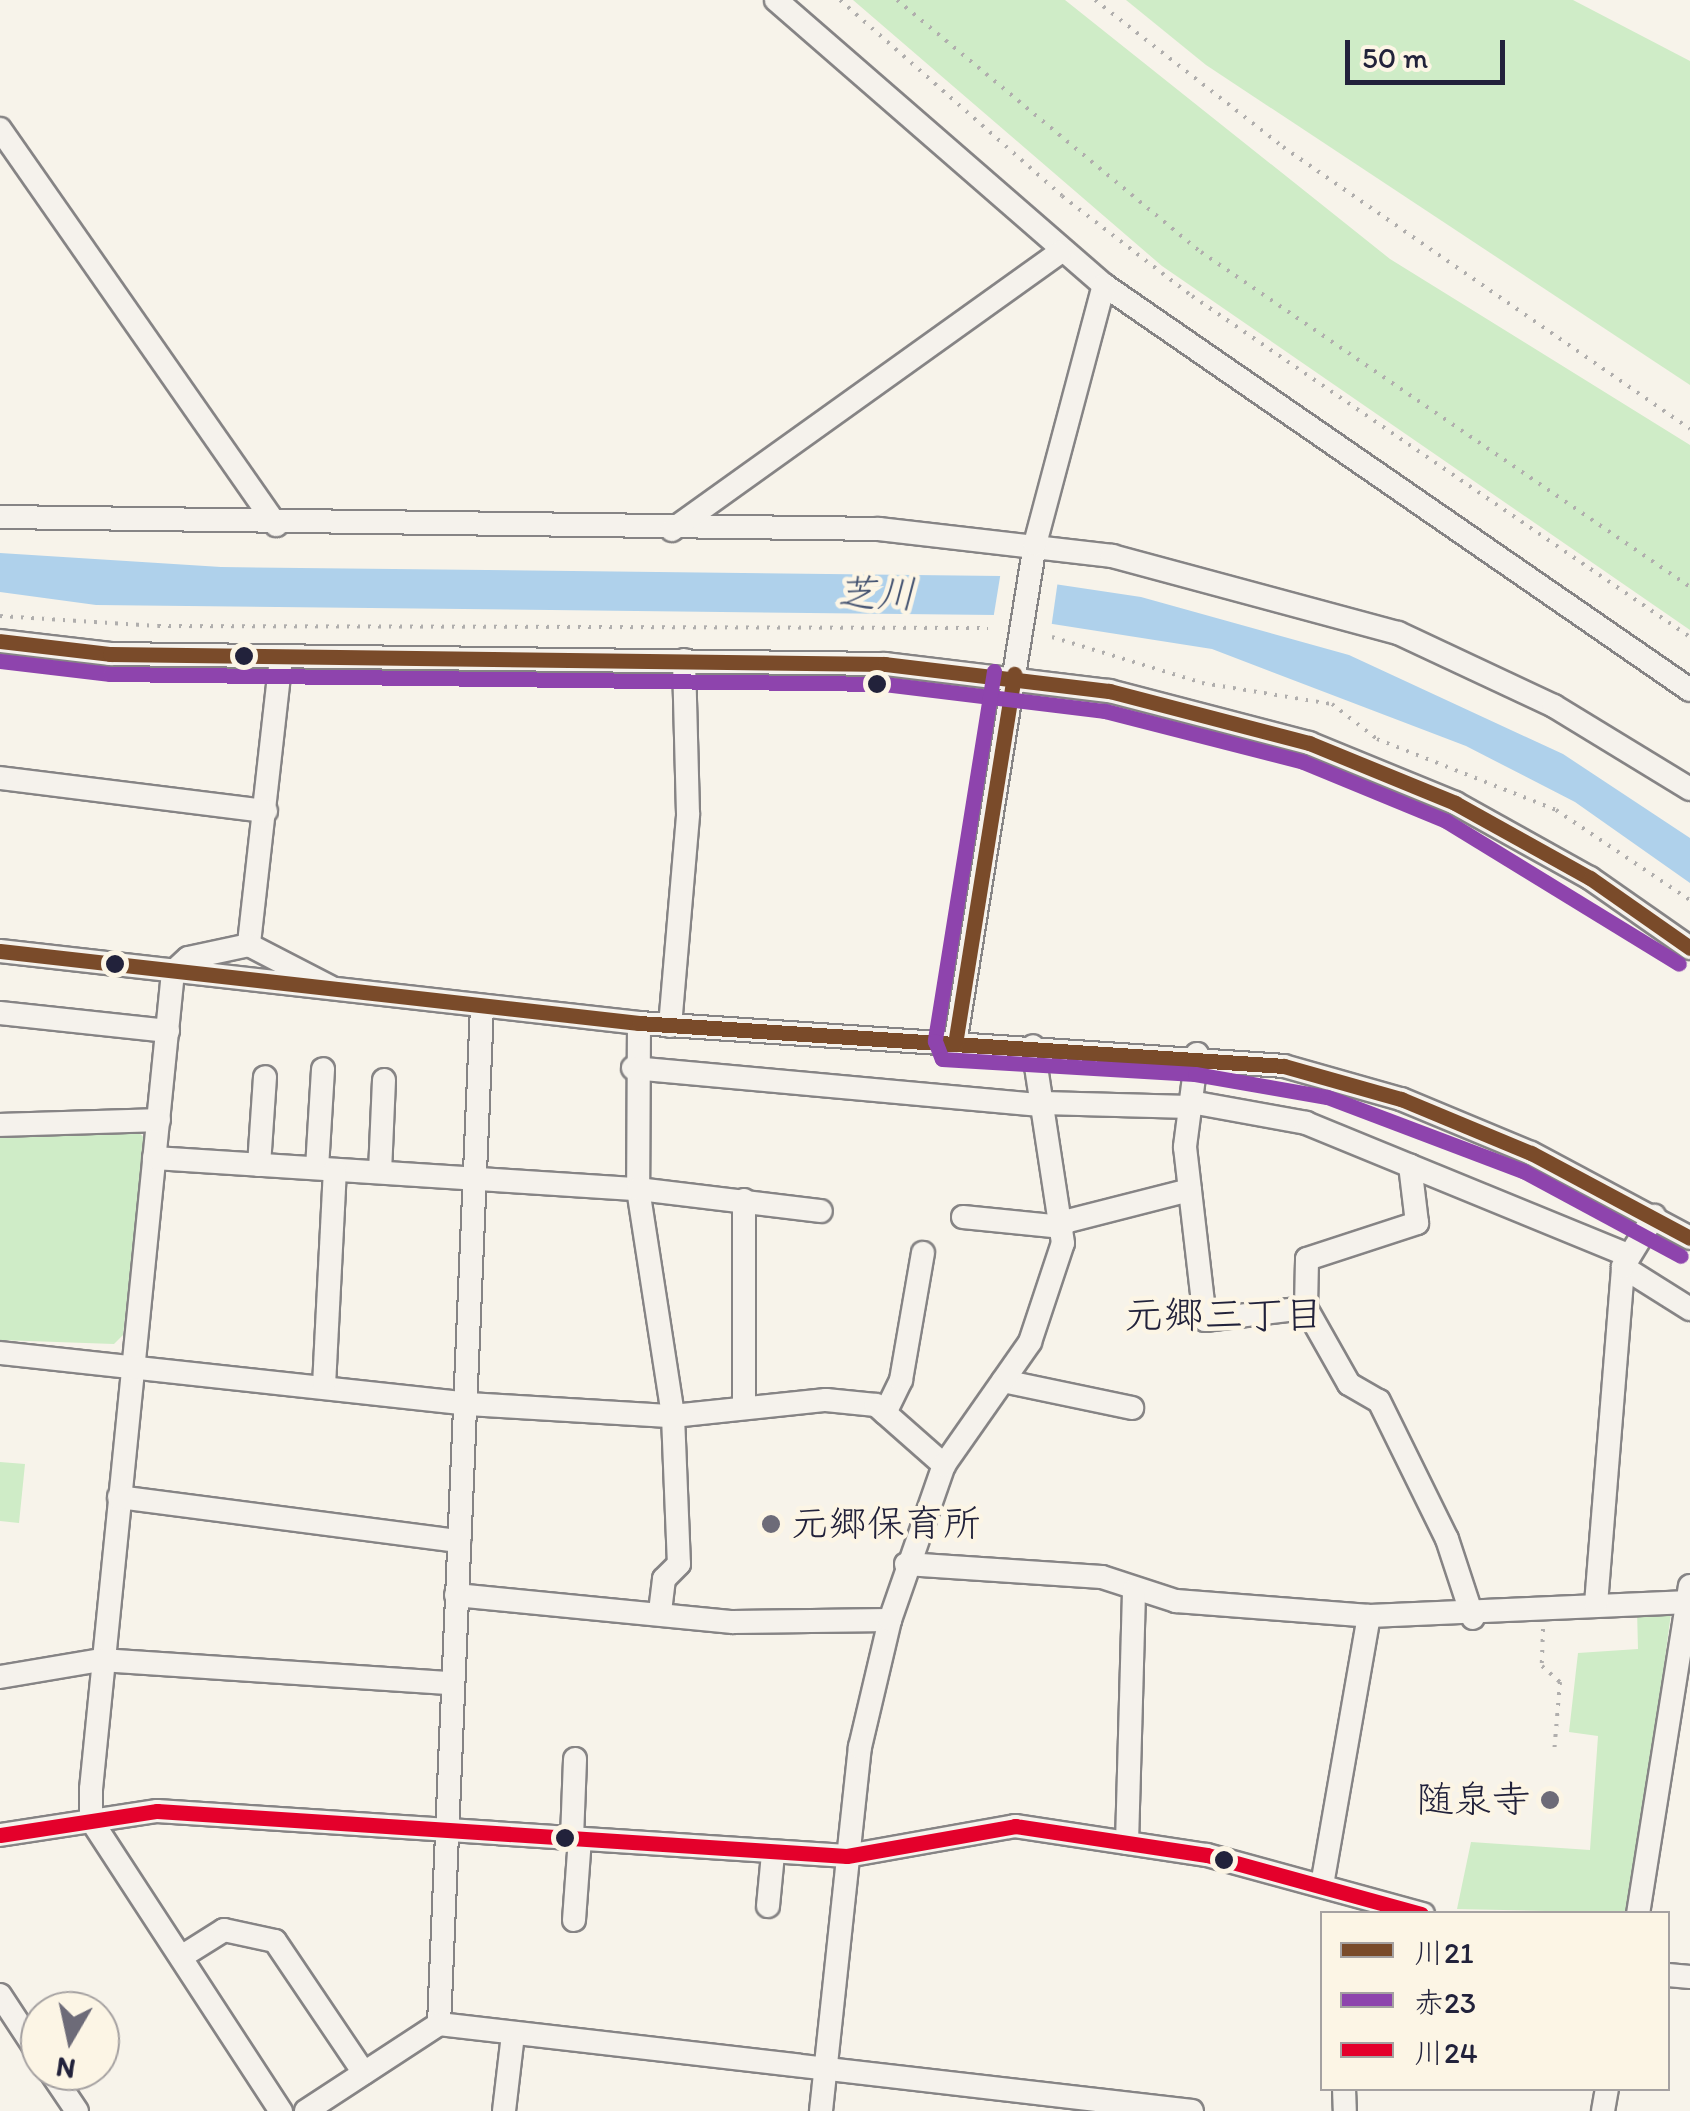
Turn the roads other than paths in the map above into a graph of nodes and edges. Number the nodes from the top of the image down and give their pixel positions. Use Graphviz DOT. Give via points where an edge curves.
graph roads {
  1 [pos="776,0"];
  2 [pos="0,129"];
  3 [pos="1060,252"];
  4 [pos="1104,285"];
  5 [pos="0,516"];
  6 [pos="276,524"];
  7 [pos="672,530"];
  8 [pos="1034,551"];
  9 [pos="0,641"];
  10 [pos="281,658"];
  11 [pos="684,660"];
  12 [pos="1016,665"];
  13 [pos="1690,690"];
  14 [pos="0,778"];
  15 [pos="1690,789"];
  16 [pos="266,811"];
  17 [pos="250,945"];
  18 [pos="1690,948"];
  19 [pos="0,951"];
  20 [pos="173,972"];
  21 [pos="332,989"];
  22 [pos="482,1006"];
  23 [pos="0,1013"];
  24 [pos="640,1023"];
  25 [pos="670,1026"];
  26 [pos="168,1031"];
  27 [pos="955,1044"];
  28 [pos="1033,1046"];
  29 [pos="1197,1054"];
  30 [pos="632,1068"];
  31 [pos="323,1069"];
  32 [pos="265,1076"];
  33 [pos="384,1080"];
  34 [pos="1043,1104"];
  35 [pos="1190,1104"];
  36 [pos="159,1120"];
  37 [pos="0,1125"];
  38 [pos="154,1158"];
  39 [pos="258,1165"];
  40 [pos="1410,1165"];
  41 [pos="326,1169"];
  42 [pos="380,1172"];
  43 [pos="479,1178"];
  44 [pos="638,1189"];
  45 [pos="1190,1190"];
  46 [pos="744,1200"];
  47 [pos="821,1211"];
  48 [pos="963,1216"];
  49 [pos="1654,1216"];
  50 [pos="1063,1225"];
  51 [pos="1690,1238"];
  52 [pos="923,1253"];
  53 [pos="1624,1260"];
  54 [pos="1306,1308"];
  55 [pos="1690,1310"];
  56 [pos="0,1353"];
  57 [pos="134,1363"];
  58 [pos="1003,1380"];
  59 [pos="324,1386"];
  60 [pos="468,1404"];
  61 [pos="744,1408"];
  62 [pos="1132,1408"];
  63 [pos="885,1412"];
  64 [pos="673,1416"];
  65 [pos="944,1466"];
  66 [pos="119,1496"];
  67 [pos="460,1541"];
  68 [pos="906,1564"];
  69 [pos="1134,1590"];
  70 [pos="456,1594"];
  71 [pos="1689,1596"];
  72 [pos="1596,1604"];
  73 [pos="660,1610"];
  74 [pos="1369,1616"];
  75 [pos="1473,1618"];
  76 [pos="890,1620"];
  77 [pos="101,1660"];
  78 [pos="0,1677"];
  79 [pos="451,1682"];
  80 [pos="575,1759"];
  81 [pos="92,1820"];
  82 [pos="449,1829"];
  83 [pos="0,1836"];
  84 [pos="576,1838"];
  85 [pos="1127,1843"];
  86 [pos="773,1854"];
  87 [pos="847,1856"];
  88 [pos="1330,1887"];
  89 [pos="768,1906"];
  90 [pos="1338,1911"];
  91 [pos="1413,1911"];
  92 [pos="1638,1911"];
  93 [pos="574,1920"];
  94 [pos="181,1958"];
  95 [pos="0,1995"];
  96 [pos="439,2024"];
  97 [pos="20,2026"];
  98 [pos="513,2034"];
  99 [pos="364,2073"];
  100 [pos="824,2073"];
  101 [pos="1114,2108"];
  102 [pos="282,2111"];
  103 [pos="306,2111"];
  104 [pos="504,2111"];
  105 [pos="821,2111"];
  106 [pos="1192,2111"];
  1 -- 3 [label="street"];
  2 -- 6 [label="street"];
  3 -- 4 [label="street"];
  3 -- 7 [label="street"];
  4 -- 8 [label="street"];
  4 -- 13 [label="street"];
  5 -- 6 [label="street"];
  6 -- 7 [label="street"];
  7 -- 8 [label="street" via="878,529"];
  8 -- 12 [label="street"];
  8 -- 15 [label="street" via="1215,578 1398,634 1554,706"];
  9 -- 10 [label="street"];
  10 -- 11 [label="street"];
  10 -- 16 [label="street"];
  11 -- 12 [label="street"];
  11 -- 25 [label="street" via="688,814"];
  12 -- 18 [label="street" via="1190,708 1383,772 1515,832"];
  12 -- 27 [label="street"];
  14 -- 16 [label="street"];
  16 -- 17 [label="street"];
  17 -- 20 [label="street" via="188,958"];
  17 -- 21 [label="street"];
  19 -- 20 [label="street"];
  20 -- 21 [label="street"];
  20 -- 26 [label="street"];
  21 -- 22 [label="street"];
  22 -- 24 [label="street"];
  22 -- 43 [label="street"];
  23 -- 26 [label="street"];
  24 -- 25 [label="street"];
  24 -- 30 [label="street"];
  25 -- 27 [label="street"];
  26 -- 36 [label="street"];
  27 -- 28 [label="street"];
  28 -- 29 [label="street"];
  28 -- 34 [label="street"];
  29 -- 35 [label="street"];
  29 -- 49 [label="street" via="1284,1066 1401,1099"];
  30 -- 34 [label="street"];
  30 -- 44 [label="street"];
  31 -- 41 [label="street"];
  32 -- 39 [label="street"];
  33 -- 42 [label="street"];
  34 -- 35 [label="street"];
  34 -- 50 [label="street"];
  35 -- 40 [label="street" via="1306,1123"];
  35 -- 45 [label="street"];
  36 -- 37 [label="street"];
  36 -- 38 [label="street"];
  38 -- 39 [label="street"];
  38 -- 57 [label="street"];
  39 -- 41 [label="street"];
  40 -- 53 [label="street"];
  40 -- 54 [label="street" via="1417,1223 1308,1259"];
  41 -- 42 [label="street"];
  41 -- 59 [label="street"];
  42 -- 43 [label="street"];
  43 -- 44 [label="street"];
  43 -- 60 [label="street"];
  44 -- 46 [label="street"];
  44 -- 64 [label="street"];
  45 -- 50 [label="street"];
  45 -- 54 [label="street" via="1205,1320"];
  46 -- 47 [label="street"];
  46 -- 61 [label="street"];
  48 -- 50 [label="street"];
  49 -- 51 [label="street"];
  49 -- 53 [label="street"];
  50 -- 58 [label="street" via="1053,1289"];
  52 -- 63 [label="street" via="901,1380"];
  53 -- 55 [label="street"];
  53 -- 72 [label="street"];
  54 -- 75 [label="street" via="1349,1384 1379,1401 1447,1539"];
  56 -- 57 [label="street"];
  57 -- 59 [label="street"];
  57 -- 66 [label="street"];
  58 -- 62 [label="street"];
  58 -- 65 [label="street"];
  59 -- 60 [label="street"];
  60 -- 64 [label="street"];
  60 -- 67 [label="street"];
  61 -- 63 [label="street" via="826,1400"];
  61 -- 64 [label="street"];
  63 -- 65 [label="street"];
  64 -- 73 [label="street" via="679,1564 664,1579"];
  65 -- 68 [label="street"];
  66 -- 67 [label="street"];
  66 -- 77 [label="street"];
  67 -- 70 [label="street"];
  68 -- 69 [label="street" via="1102,1578"];
  68 -- 76 [label="street"];
  69 -- 74 [label="street" via="1243,1609"];
  69 -- 85 [label="street"];
  70 -- 73 [label="street"];
  70 -- 79 [label="street"];
  71 -- 72 [label="street"];
  71 -- 92 [label="street"];
  72 -- 75 [label="street"];
  73 -- 76 [label="street" via="733,1622"];
  74 -- 75 [label="street"];
  74 -- 88 [label="street"];
  76 -- 87 [label="street"];
  77 -- 78 [label="street"];
  77 -- 79 [label="street"];
  77 -- 81 [label="street"];
  79 -- 82 [label="street"];
  80 -- 84 [label="street"];
  81 -- 82 [label="street" via="157,1811"];
  81 -- 83 [label="street"];
  81 -- 94 [label="street"];
  82 -- 84 [label="street"];
  82 -- 96 [label="street"];
  84 -- 86 [label="street"];
  84 -- 93 [label="street"];
  85 -- 87 [label="street" via="1015,1826"];
  85 -- 88 [label="street"];
  86 -- 87 [label="street"];
  86 -- 89 [label="street"];
  87 -- 100 [label="street"];
  88 -- 90 [label="street"];
  88 -- 91 [label="street"];
  94 -- 99 [label="street" via="224,1930 275,1942"];
  94 -- 102 [label="street"];
  95 -- 97 [label="street"];
  96 -- 98 [label="street"];
  96 -- 99 [label="street"];
  98 -- 100 [label="street"];
  98 -- 104 [label="street"];
  99 -- 103 [label="street"];
  100 -- 101 [label="street"];
  100 -- 105 [label="street"];
  101 -- 106 [label="street"];
}
